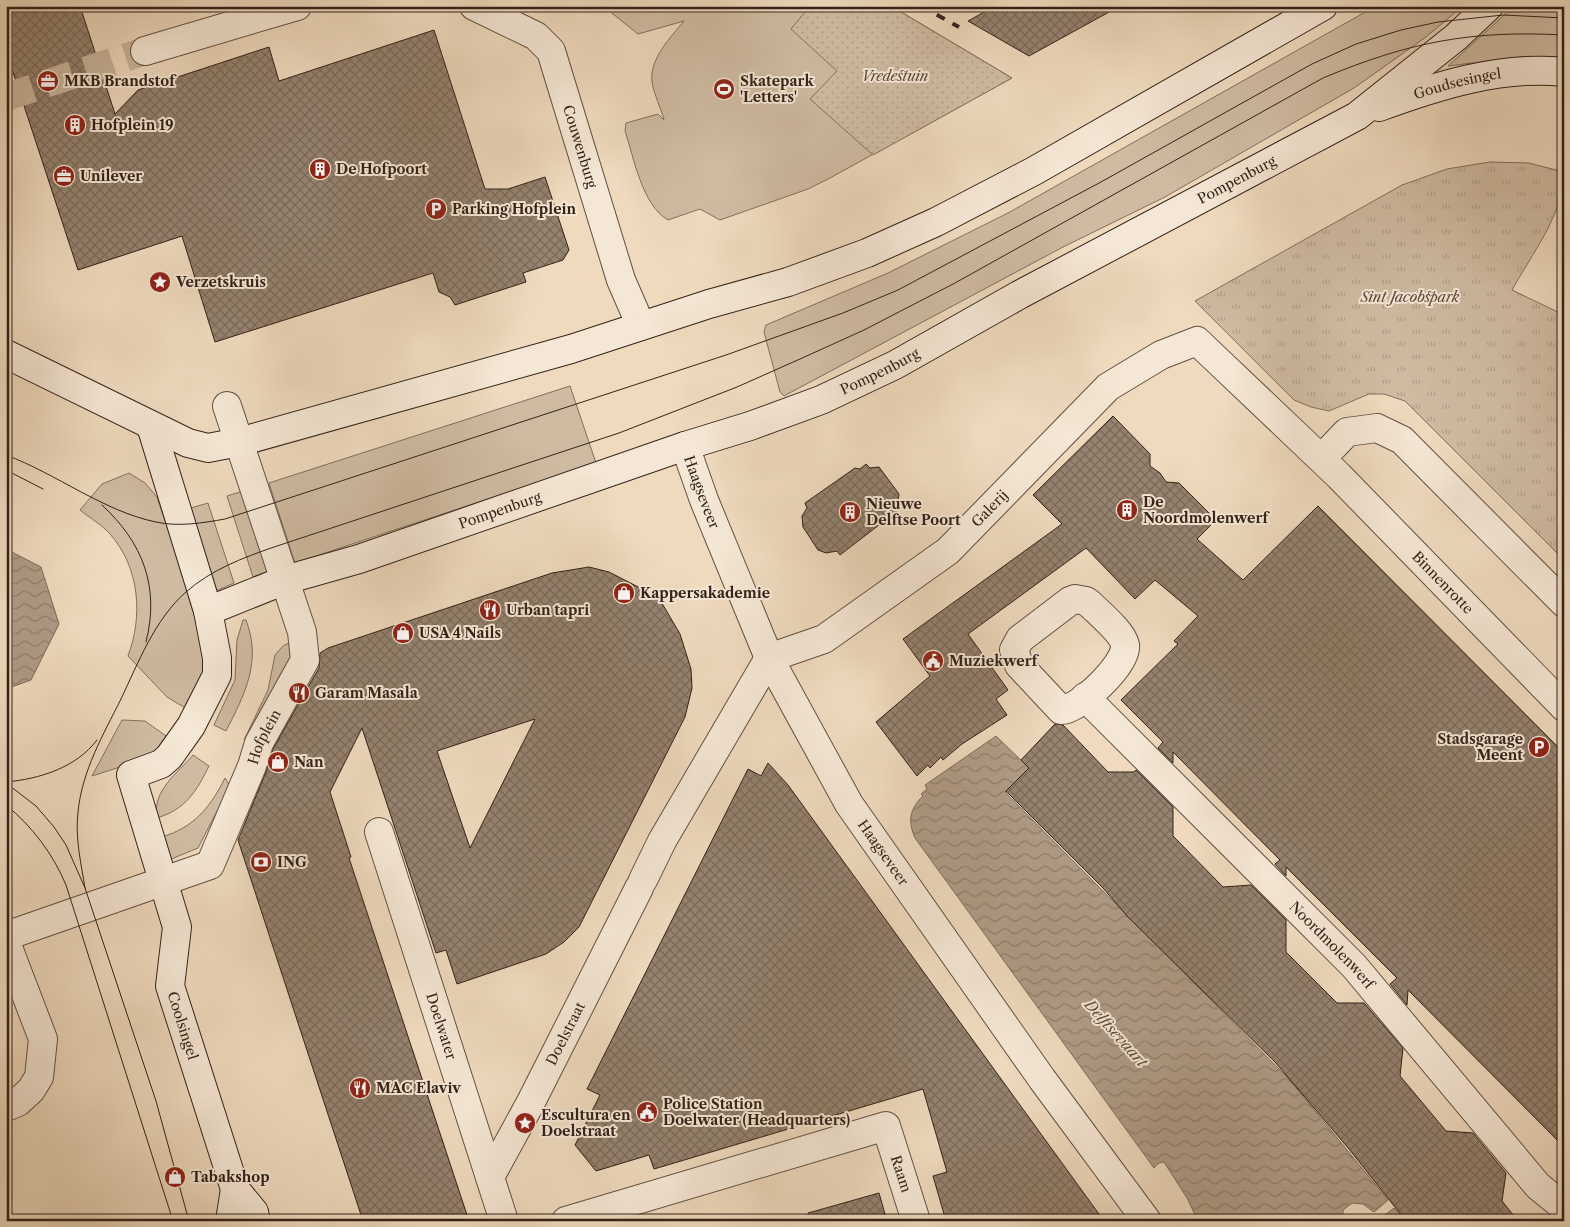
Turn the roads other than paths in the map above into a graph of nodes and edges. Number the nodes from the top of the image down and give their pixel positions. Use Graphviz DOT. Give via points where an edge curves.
graph roads {
  1 [pos="474,6"];
  2 [pos="1323,6"];
  3 [pos="1489,6"];
  4 [pos="282,8"];
  5 [pos="145,52"];
  6 [pos="1564,72"];
  7 [pos="1357,116"];
  8 [pos="641,326"];
  9 [pos="1198,341"];
  10 [pos="6,354"];
  11 [pos="227,406"];
  12 [pos="151,426"];
  13 [pos="239,442"];
  14 [pos="685,446"];
  15 [pos="1322,458"];
  16 [pos="285,580"];
  17 [pos="1564,604"];
  18 [pos="208,611"];
  19 [pos="769,658"];
  20 [pos="1085,697"];
  21 [pos="1564,707"];
  22 [pos="379,832"];
  23 [pos="165,879"];
  24 [pos="6,936"];
  25 [pos="6,942"];
  26 [pos="6,1107"];
  27 [pos="490,1177"];
  28 [pos="235,1189"];
  29 [pos="1564,1207"];
  30 [pos="230,1221"];
  31 [pos="256,1221"];
  32 [pos="504,1221"];
  33 [pos="566,1221"];
  34 [pos="916,1221"];
  35 [pos="1148,1221"];
  1 -- 8 [label="street, Couwenburg" via="536,36 551,52 621,280"];
  2 -- 8 [label="street" via="1034,171 936,222 867,253 788,282"];
  3 -- 7 [label="street, Pompenburg" via="1456,37"];
  4 -- 5 [label="street"];
  6 -- 7 [label="street, Goudsesingel" via="1539,71 1463,81 1406,97"];
  7 -- 14 [label="street, Pompenburg" via="894,365 821,400"];
  8 -- 13 [label="street" via="571,349"];
  9 -- 15 [label="street, Binnenrotte"];
  9 -- 19 [label="street, Galerij" via="1161,355 1108,387 948,551 824,638"];
  10 -- 12 [label="street"];
  11 -- 13 [label="street, Hofplein"];
  12 -- 13 [label="street" via="188,443 208,448"];
  12 -- 18 [label="street"];
  13 -- 16 [label="street, Hofplein"];
  14 -- 16 [label="street, Pompenburg" via="359,559"];
  14 -- 19 [label="street, Haagseveer"];
  15 -- 17 [label="street" via="1347,432 1377,428 1402,440"];
  15 -- 21 [label="street, Binnenrotte"];
  16 -- 18 [label="street, Pompenburg"];
  16 -- 23 [label="street, Hofplein" via="302,632 305,660 259,743 210,865"];
  18 -- 23 [label="street, Coolsingel" via="217,658 217,675 210,693 169,757 161,764 131,775"];
  19 -- 27 [label="street, Doelstraat" via="662,841"];
  19 -- 35 [label="street, Haagseveer" via="854,812"];
  20 -- 29 [label="street, Noordmolenwerf" via="1354,966 1538,1186"];
  22 -- 27 [label="street, Doelwater"];
  23 -- 24 [label="street, Hofplein"];
  23 -- 28 [label="street, Coolsingel" via="177,927 170,986"];
  25 -- 26 [label="street" via="43,1039 39,1077 18,1102"];
  27 -- 32 [label="street, Doelwater"];
  28 -- 30 [label="street, Coolsingel"];
  28 -- 31 [label="street, Coolsingel" via="254,1212"];
  33 -- 34 [label="street, Raam" via="886,1126"];
}
